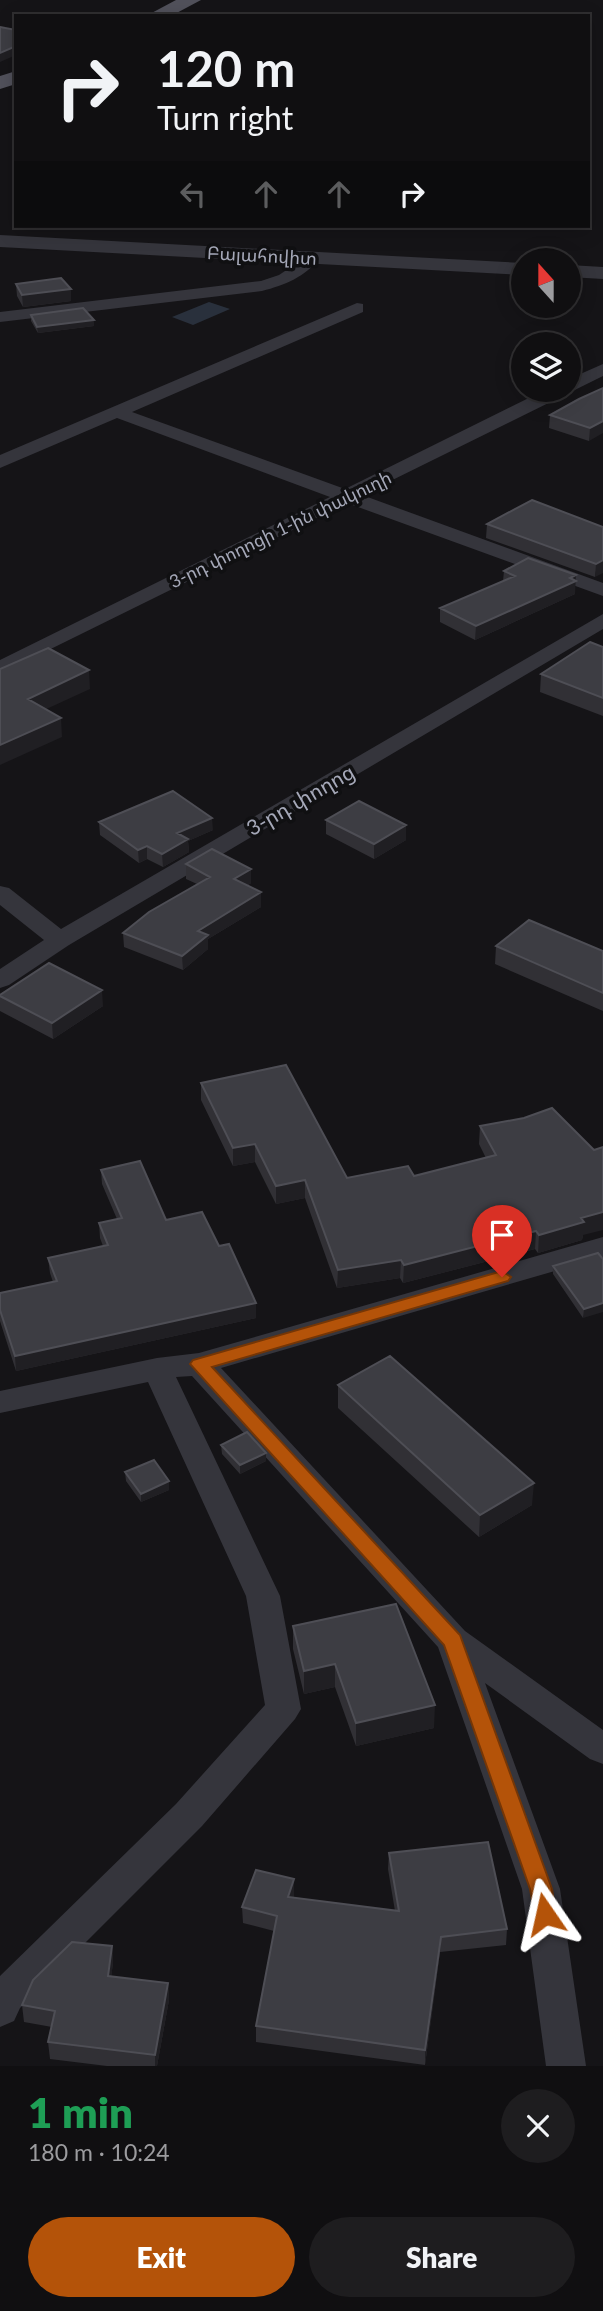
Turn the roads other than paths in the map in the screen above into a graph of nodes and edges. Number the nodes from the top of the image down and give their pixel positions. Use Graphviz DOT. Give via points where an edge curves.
graph roads {
  1 [pos="191,0"];
  2 [pos="160,14"];
  3 [pos="0,241"];
  4 [pos="312,258"];
  5 [pos="511,268"];
  6 [pos="581,272"];
  7 [pos="603,273"];
  8 [pos="357,308"];
  9 [pos="0,317"];
  10 [pos="603,369"];
  11 [pos="581,380"];
  12 [pos="535,402"];
  13 [pos="119,413"];
  14 [pos="0,462"];
  15 [pos="348,495"];
  16 [pos="603,590"];
  17 [pos="603,620"];
  18 [pos="0,668"];
  19 [pos="0,892"];
  20 [pos="60,940"];
  21 [pos="0,980"];
  22 [pos="603,1247"];
  23 [pos="199,1364"];
  24 [pos="157,1369"];
  25 [pos="0,1402"];
  26 [pos="453,1641"];
  27 [pos="603,1749"];
  28 [pos="0,2009"];
  29 [pos="566,2066"];
  1 -- 2 [label="main road"];
  3 -- 4 [label="street, Բալահովիտ"];
  4 -- 5 [label="street, Բալահովիտ"];
  4 -- 9 [label="street" via="280,283"];
  6 -- 7 [label="street"];
  8 -- 13 [label="street"];
  10 -- 11 [label="street"];
  12 -- 15 [label="street, 3-րդ փողոցի 1-ին փակուղի"];
  13 -- 14 [label="street"];
  13 -- 15 [label="street"];
  15 -- 16 [label="street"];
  15 -- 18 [label="street, 3-րդ փողոցի 1-ին փակուղի"];
  17 -- 20 [label="street, 3-րդ փողոց"];
  19 -- 20 [label="street"];
  20 -- 21 [label="street, 3-րդ փողոց"];
  22 -- 23 [label="street"];
  23 -- 24 [label="street"];
  23 -- 26 [label="street"];
  24 -- 25 [label="street"];
  24 -- 28 [label="street" via="263,1596 283,1709 189,1815 6,1996"];
  26 -- 27 [label="street"];
  26 -- 29 [label="street" via="541,1889"];
}
